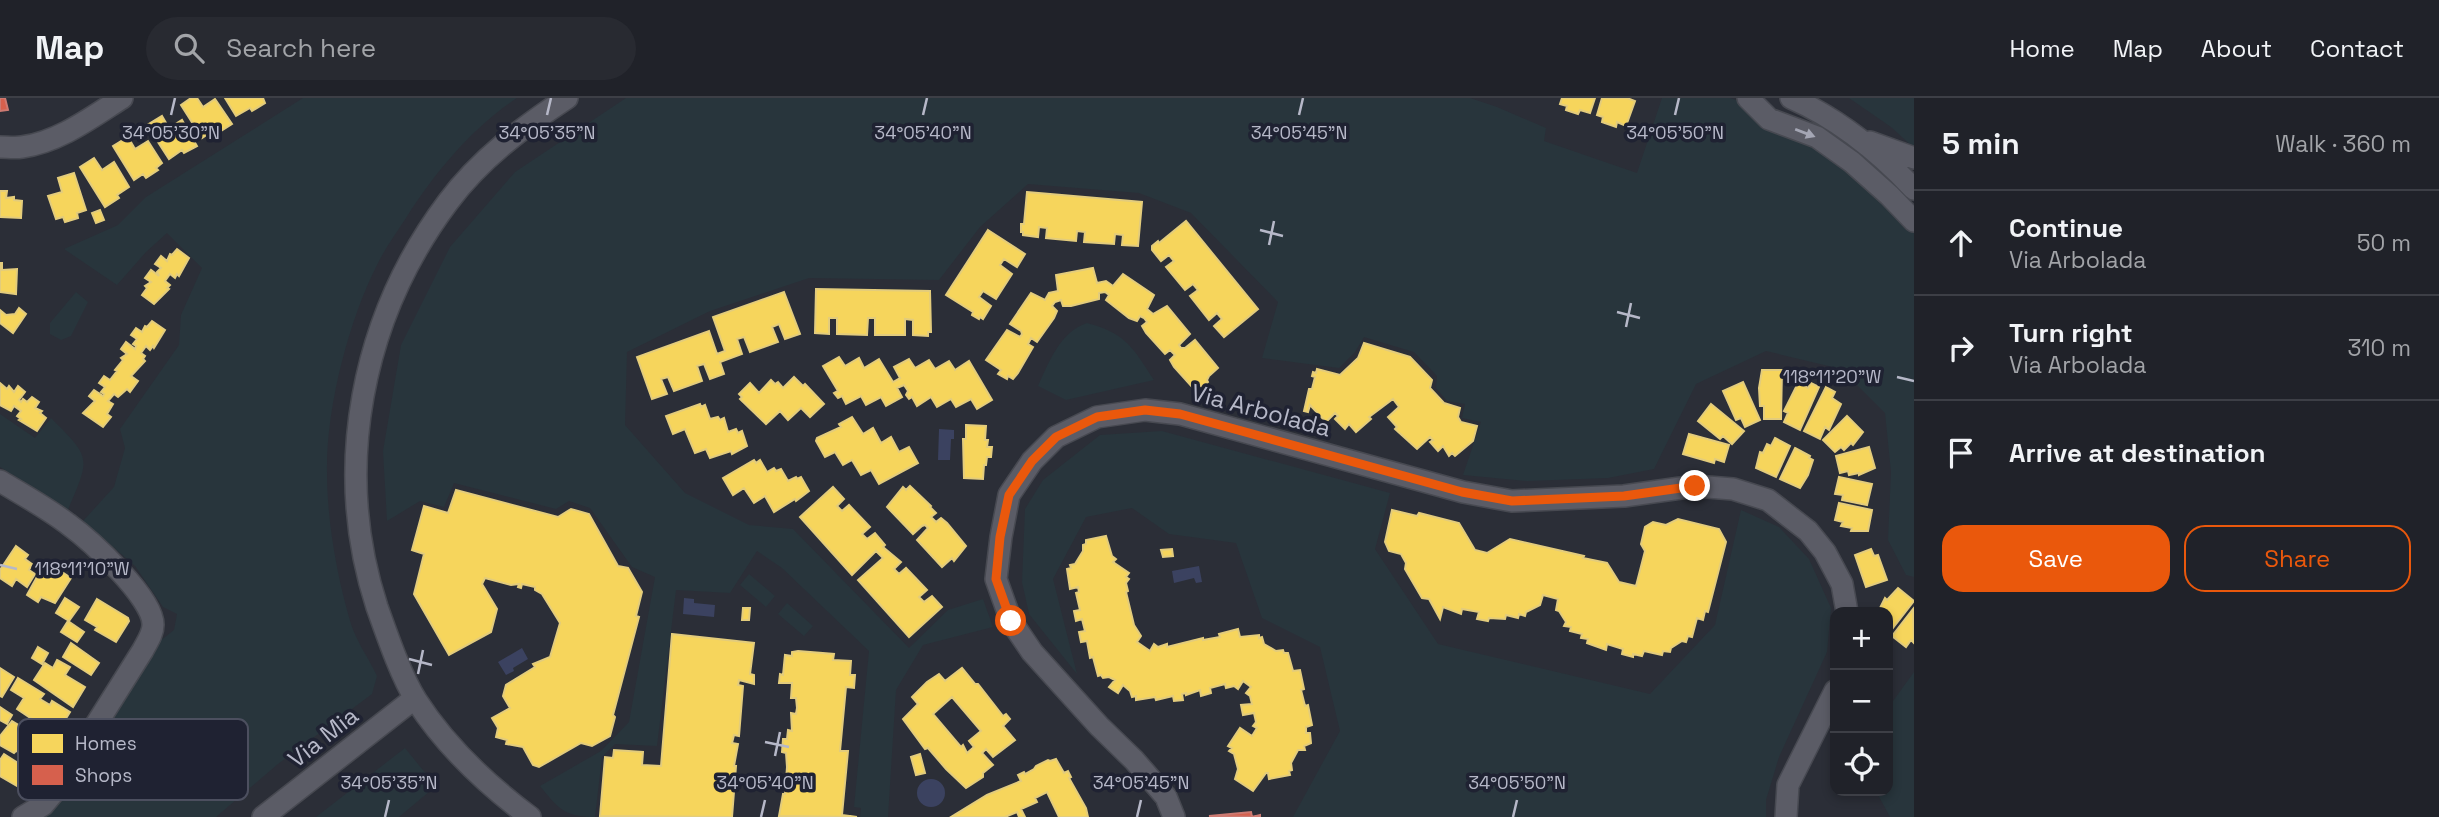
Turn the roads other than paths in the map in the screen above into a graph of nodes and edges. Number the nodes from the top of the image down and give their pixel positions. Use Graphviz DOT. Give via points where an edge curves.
graph roads {
  1 [pos="122,98"];
  2 [pos="567,98"];
  3 [pos="1748,98"];
  4 [pos="1791,98"];
  5 [pos="1859,138"];
  6 [pos="0,147"];
  7 [pos="1914,158"];
  8 [pos="1914,189"];
  9 [pos="1914,220"];
  10 [pos="0,481"];
  11 [pos="1846,607"];
  12 [pos="415,698"];
  13 [pos="1830,701"];
  14 [pos="100,719"];
  15 [pos="47,800"];
  16 [pos="23,817"];
  17 [pos="263,817"];
  18 [pos="530,817"];
  19 [pos="1174,817"];
  20 [pos="1786,817"];
  1 -- 6 [label="street" via="50,139 23,147"];
  2 -- 12 [label="street" via="497,150 449,201 419,244 390,300 370,357 358,420 358,525 372,592"];
  3 -- 9 [label="street, one-way" via="1769,119 1817,137 1852,162"];
  4 -- 5 [label="street"];
  5 -- 7 [label="street"];
  5 -- 8 [label="street"];
  10 -- 14 [label="street" via="68,524 99,550 151,614 152,633"];
  11 -- 19 [label="street, Via Arbolada" via="1842,584 1808,531 1768,500 1733,488 1695,486 1624,496 1512,501 1462,492 1180,414 1145,410 1097,417 1056,437 1032,461 1009,495 996,579 1011,621 1032,652 1142,769 1166,797"];
  12 -- 17 [label="street, Via Mia"];
  12 -- 18 [label="street" via="461,757"];
  13 -- 20 [label="street" via="1788,785"];
  15 -- 16 [label="street"];
}
